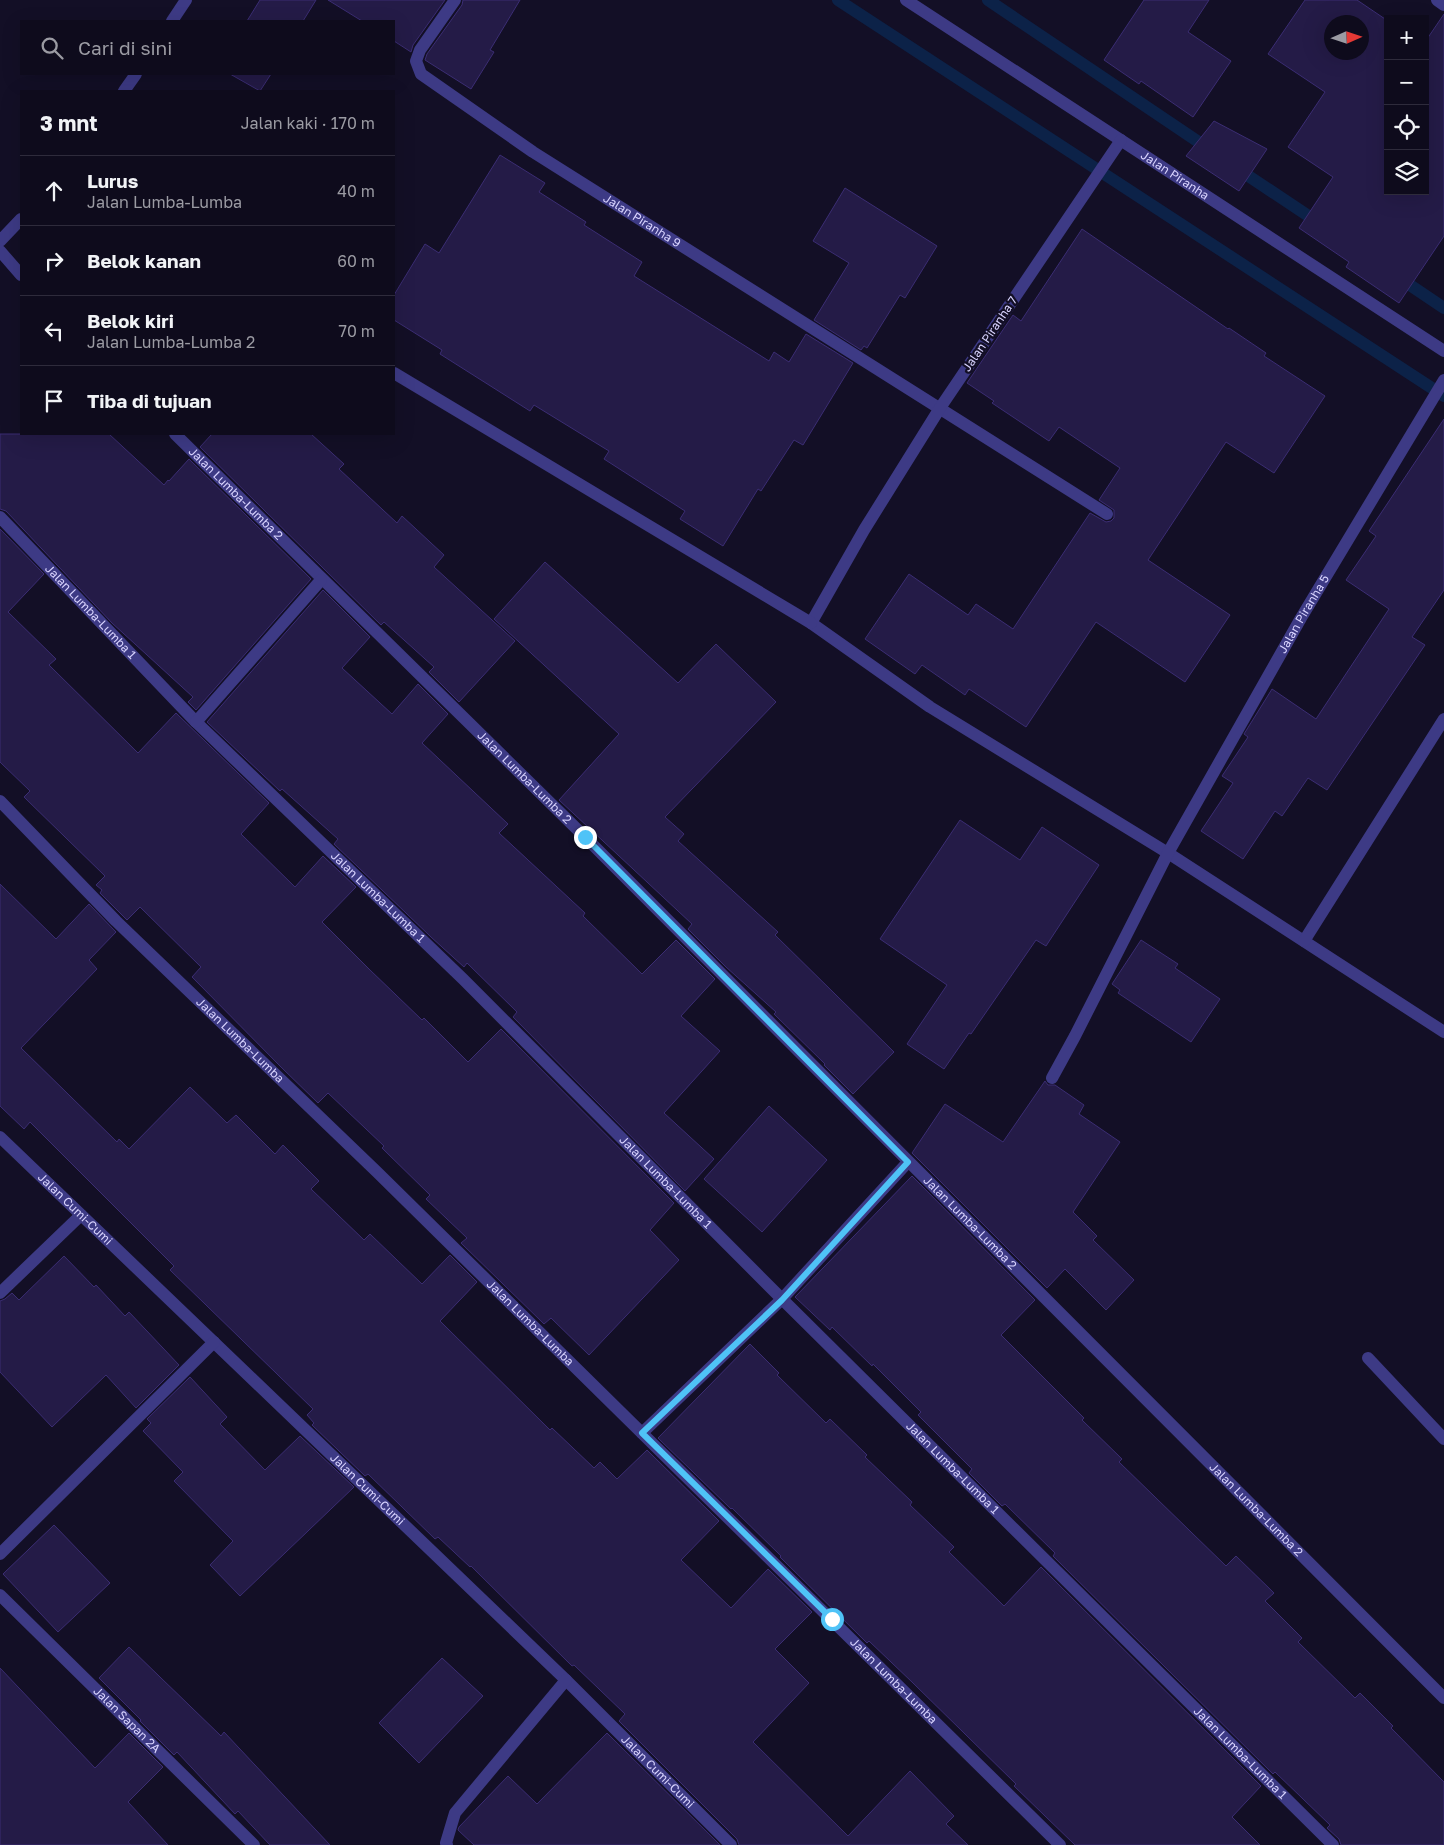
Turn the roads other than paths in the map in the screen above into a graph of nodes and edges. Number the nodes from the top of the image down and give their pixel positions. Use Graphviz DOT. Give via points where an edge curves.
graph roads {
  1 [pos="186,0"];
  2 [pos="455,0"];
  3 [pos="906,0"];
  4 [pos="1436,0"];
  5 [pos="1444,5"];
  6 [pos="173,20"];
  7 [pos="135,75"];
  8 [pos="125,90"];
  9 [pos="1121,140"];
  10 [pos="20,220"];
  11 [pos="0,241"];
  12 [pos="0,251"];
  13 [pos="20,274"];
  14 [pos="1444,351"];
  15 [pos="395,374"];
  16 [pos="1444,380"];
  17 [pos="940,408"];
  18 [pos="176,435"];
  19 [pos="1107,514"];
  20 [pos="0,517"];
  21 [pos="321,580"];
  22 [pos="811,623"];
  23 [pos="1444,719"];
  24 [pos="196,722"];
  25 [pos="0,800"];
  26 [pos="1168,853"];
  27 [pos="1304,942"];
  28 [pos="1444,1032"];
  29 [pos="1052,1078"];
  30 [pos="0,1137"];
  31 [pos="908,1162"];
  32 [pos="81,1215"];
  33 [pos="0,1293"];
  34 [pos="782,1300"];
  35 [pos="214,1342"];
  36 [pos="1368,1358"];
  37 [pos="642,1433"];
  38 [pos="1444,1440"];
  39 [pos="0,1554"];
  40 [pos="0,1595"];
  41 [pos="566,1680"];
  42 [pos="1444,1698"];
  43 [pos="254,1845"];
  44 [pos="447,1845"];
  45 [pos="731,1845"];
  46 [pos="1060,1845"];
  47 [pos="1334,1845"];
  1 -- 6 [label="street"];
  2 -- 17 [label="street, Jalan Piranha 9" via="420,50 416,61 421,74 533,152"];
  3 -- 9 [label="street, Jalan Piranha"];
  4 -- 5 [label="street"];
  7 -- 8 [label="street"];
  9 -- 14 [label="street, Jalan Piranha"];
  9 -- 17 [label="street, Jalan Piranha 7"];
  10 -- 11 [label="street"];
  12 -- 13 [label="street"];
  15 -- 22 [label="street"];
  16 -- 26 [label="street, Jalan Piranha 5" via="1301,618"];
  17 -- 19 [label="street, Jalan Piranha 9"];
  17 -- 22 [label="street, Jalan Piranha 7"];
  18 -- 21 [label="street, Jalan Lumba-Lumba 2"];
  20 -- 24 [label="street, Jalan Lumba-Lumba 1"];
  21 -- 24 [label="street"];
  21 -- 31 [label="street, Jalan Lumba-Lumba 2" via="585,837"];
  22 -- 26 [label="street" via="930,707"];
  23 -- 27 [label="street"];
  24 -- 34 [label="street, Jalan Lumba-Lumba 1" via="470,986"];
  25 -- 37 [label="street, Jalan Lumba-Lumba" via="116,921"];
  26 -- 27 [label="street"];
  26 -- 29 [label="street, Jalan Piranha 5"];
  27 -- 28 [label="street"];
  30 -- 32 [label="street, Jalan Cumi-Cumi"];
  31 -- 34 [label="street"];
  31 -- 42 [label="street, Jalan Lumba-Lumba 2"];
  32 -- 33 [label="street"];
  32 -- 35 [label="street, Jalan Cumi-Cumi"];
  34 -- 37 [label="street"];
  34 -- 47 [label="street, Jalan Lumba-Lumba 1"];
  35 -- 39 [label="street"];
  35 -- 41 [label="street, Jalan Cumi-Cumi"];
  36 -- 38 [label="street"];
  37 -- 46 [label="street, Jalan Lumba-Lumba"];
  40 -- 43 [label="street, Jalan Sapan 2A"];
  41 -- 44 [label="street" via="455,1812"];
  41 -- 45 [label="street, Jalan Cumi-Cumi"];
}
